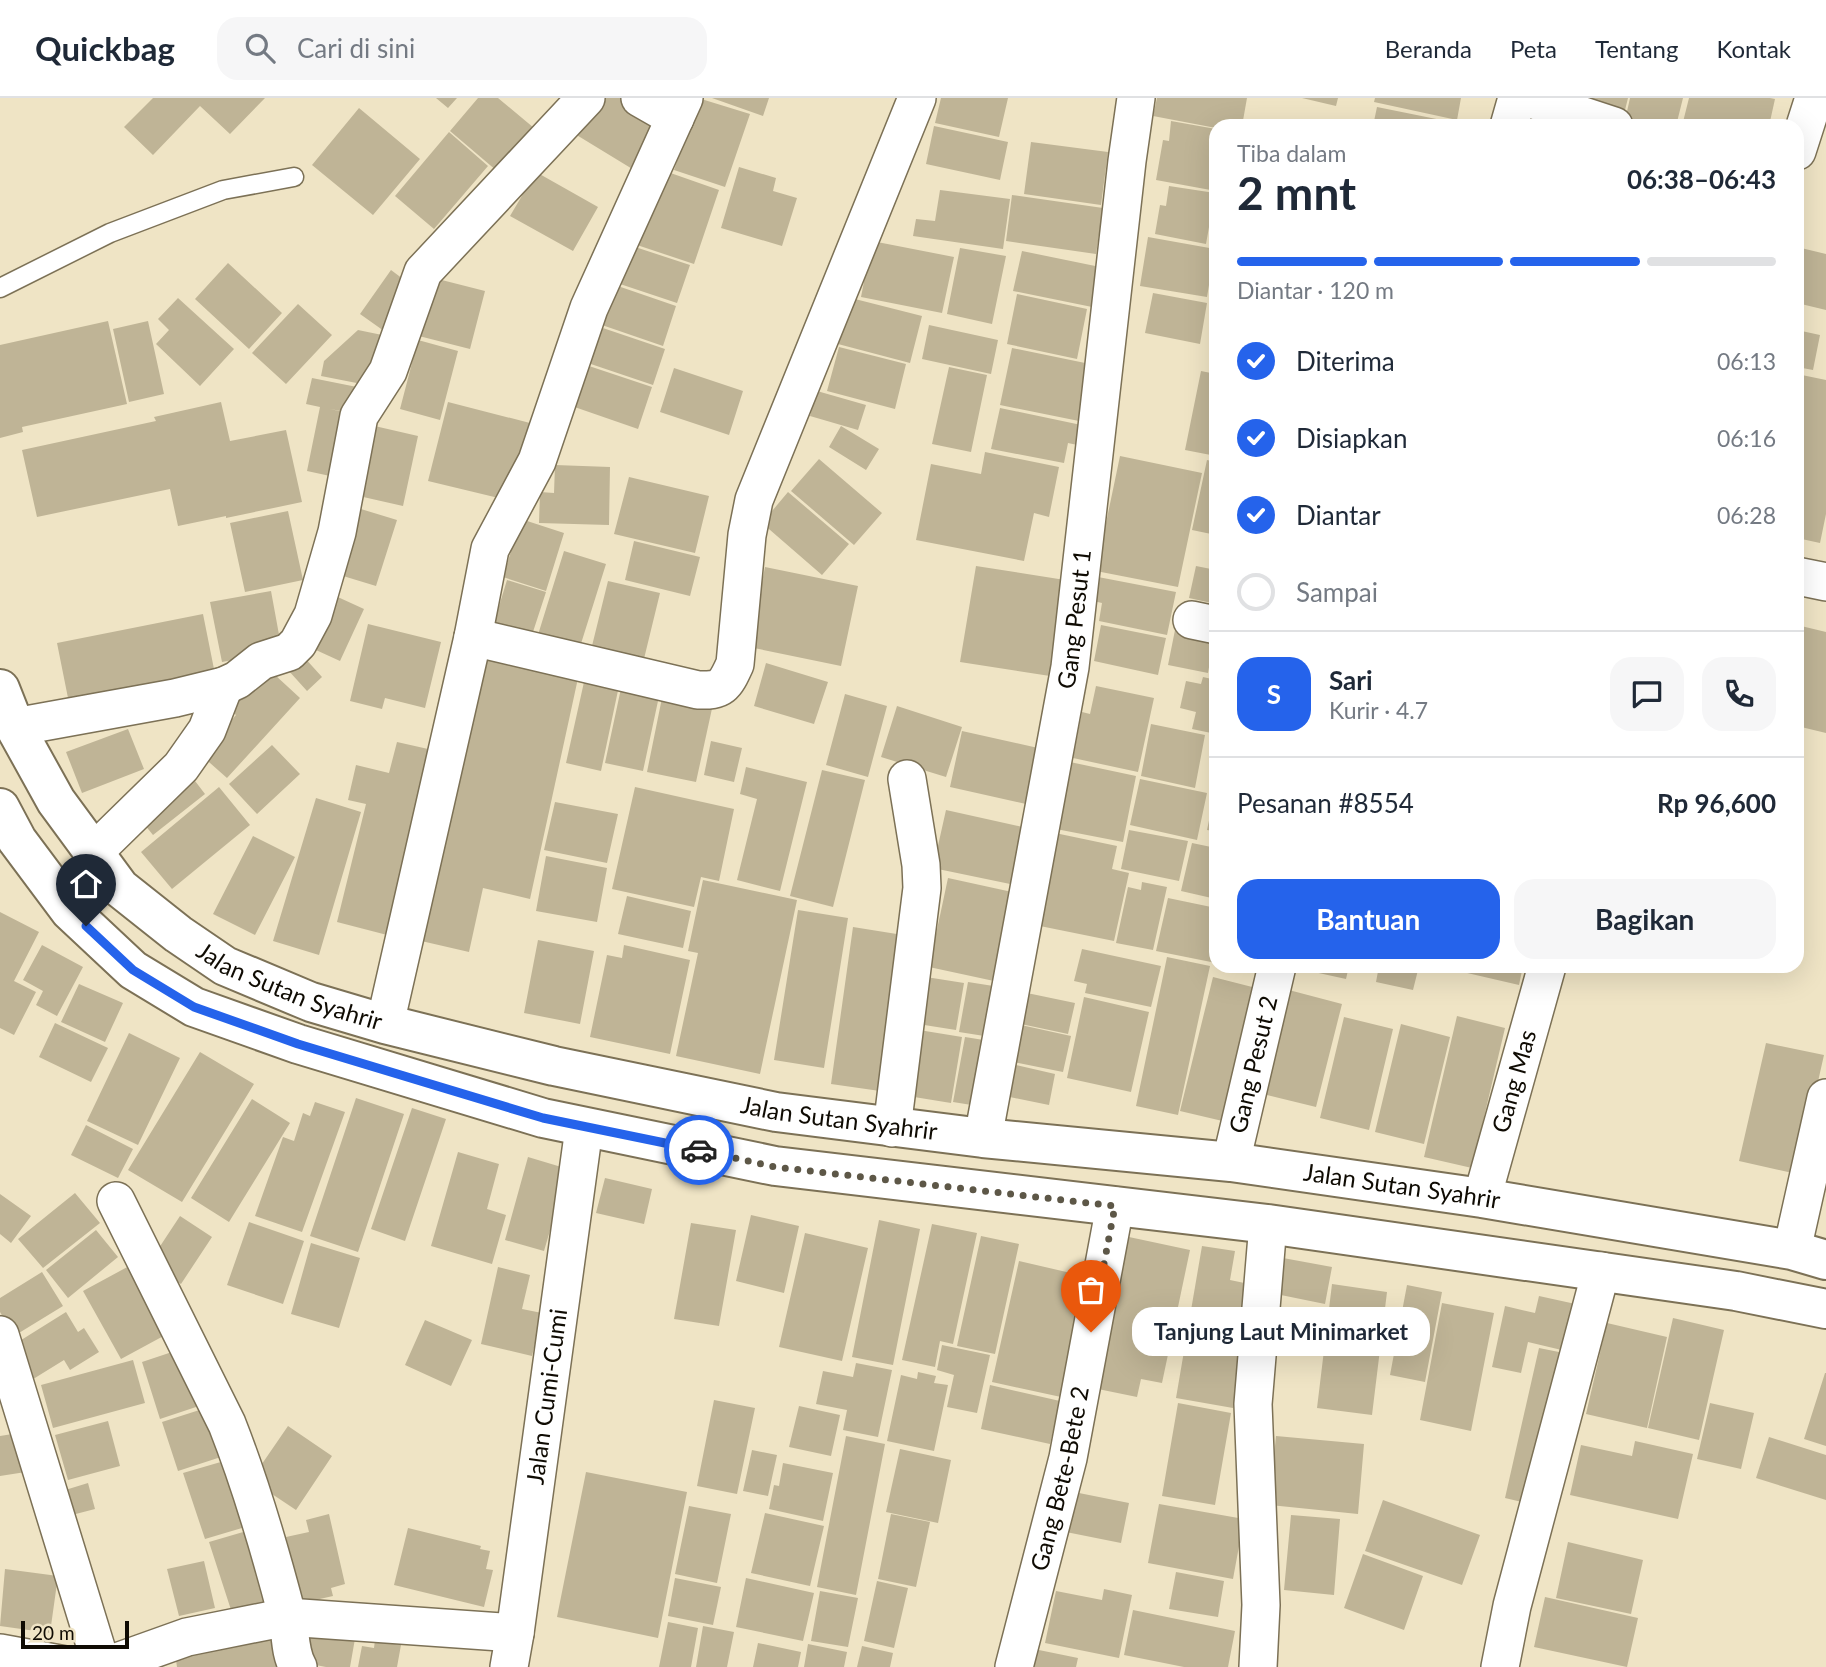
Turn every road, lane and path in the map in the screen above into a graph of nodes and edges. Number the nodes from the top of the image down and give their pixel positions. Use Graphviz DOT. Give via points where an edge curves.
graph roads {
  1 [pos="586,98"];
  2 [pos="640,98"];
  3 [pos="917,98"];
  4 [pos="1136,98"];
  5 [pos="1517,98"];
  6 [pos="1528,98"];
  7 [pos="1814,98"];
  8 [pos="679,108"];
  9 [pos="1510,119"];
  10 [pos="1592,119"];
  11 [pos="1804,129"];
  12 [pos="294,177"];
  13 [pos="0,288"];
  14 [pos="1804,577"];
  15 [pos="1826,582"];
  16 [pos="473,637"];
  17 [pos="224,686"];
  18 [pos="0,689"];
  19 [pos="15,727"];
  20 [pos="907,779"];
  21 [pos="0,808"];
  22 [pos="94,852"];
  23 [pos="1275,973"];
  24 [pos="1545,973"];
  25 [pos="385,1024"];
  26 [pos="555,1066"];
  27 [pos="634,1082"];
  28 [pos="1826,1098"];
  29 [pos="543,1118"];
  30 [pos="584,1128"];
  31 [pos="892,1128"];
  32 [pos="623,1134"];
  33 [pos="983,1138"];
  34 [pos="1231,1163"];
  35 [pos="1482,1198"];
  36 [pos="116,1201"];
  37 [pos="1115,1206"];
  38 [pos="1268,1224"];
  39 [pos="1809,1255"];
  40 [pos="1601,1271"];
  41 [pos="1826,1309"];
  42 [pos="0,1335"];
  43 [pos="287,1617"];
  44 [pos="512,1650"];
  45 [pos="0,1653"];
  46 [pos="76,1667"];
  47 [pos="103,1667"];
  48 [pos="298,1667"];
  49 [pos="1014,1667"];
  50 [pos="1258,1667"];
  51 [pos="1500,1667"];
  1 -- 17 [label="street" via="424,272 388,371 359,416 337,532 313,615 289,652 261,662"];
  2 -- 8 [label="street"];
  3 -- 16 [label="street" via="754,500 735,664 726,683 714,691 698,690"];
  4 -- 33 [label="street, Gang Pesut 1" via="1070,667"];
  5 -- 9 [label="street"];
  6 -- 10 [label="street"];
  7 -- 11 [label="street"];
  8 -- 16 [label="street" via="589,308 537,461 490,549"];
  12 -- 13 [label="lane" via="223,190 110,233"];
  14 -- 15 [label="street"];
  16 -- 25 [label="street"];
  17 -- 19 [label="street"];
  17 -- 22 [label="street" via="207,730 181,767"];
  18 -- 19 [label="street, Jalan Sutan Syahrir"];
  19 -- 22 [label="street, Jalan Sutan Syahrir" via="56,801"];
  20 -- 31 [label="street" via="922,888"];
  21 -- 29 [label="street, Jalan Sutan Syahrir" via="17,840 70,911 133,970 194,1007 298,1044"];
  22 -- 25 [label="street, Jalan Sutan Syahrir" via="120,888 225,966 311,1002"];
  23 -- 34 [label="street, Gang Pesut 2"];
  24 -- 35 [label="street, Gang Mas"];
  25 -- 26 [label="street, Jalan Sutan Syahrir"];
  26 -- 27 [label="street, Jalan Sutan Syahrir"];
  26 -- 29 [label="street"];
  27 -- 31 [label="street, Jalan Sutan Syahrir" via="776,1112"];
  27 -- 32 [label="street"];
  28 -- 39 [label="street"];
  29 -- 30 [label="street, Jalan Sutan Syahrir"];
  30 -- 32 [label="street, Jalan Sutan Syahrir"];
  30 -- 44 [label="street, Jalan Cumi-Cumi"];
  31 -- 33 [label="street, Jalan Sutan Syahrir"];
  32 -- 37 [label="street, Jalan Sutan Syahrir" via="775,1167"];
  33 -- 34 [label="street, Jalan Sutan Syahrir"];
  34 -- 35 [label="street, Jalan Sutan Syahrir"];
  35 -- 39 [label="street, Jalan Sutan Syahrir"];
  36 -- 43 [label="street" via="227,1424"];
  37 -- 38 [label="street, Jalan Sutan Syahrir"];
  37 -- 49 [label="street, Gang Bete-Bete 2" via="1068,1458"];
  38 -- 40 [label="street, Jalan Sutan Syahrir"];
  38 -- 50 [label="street" via="1253,1404 1261,1605"];
  40 -- 41 [label="street, Jalan Sutan Syahrir"];
  40 -- 51 [label="street"];
  42 -- 47 [label="street"];
  43 -- 44 [label="street"];
  43 -- 47 [label="street" via="187,1637"];
  43 -- 48 [label="street"];
  45 -- 46 [label="street"];
}
